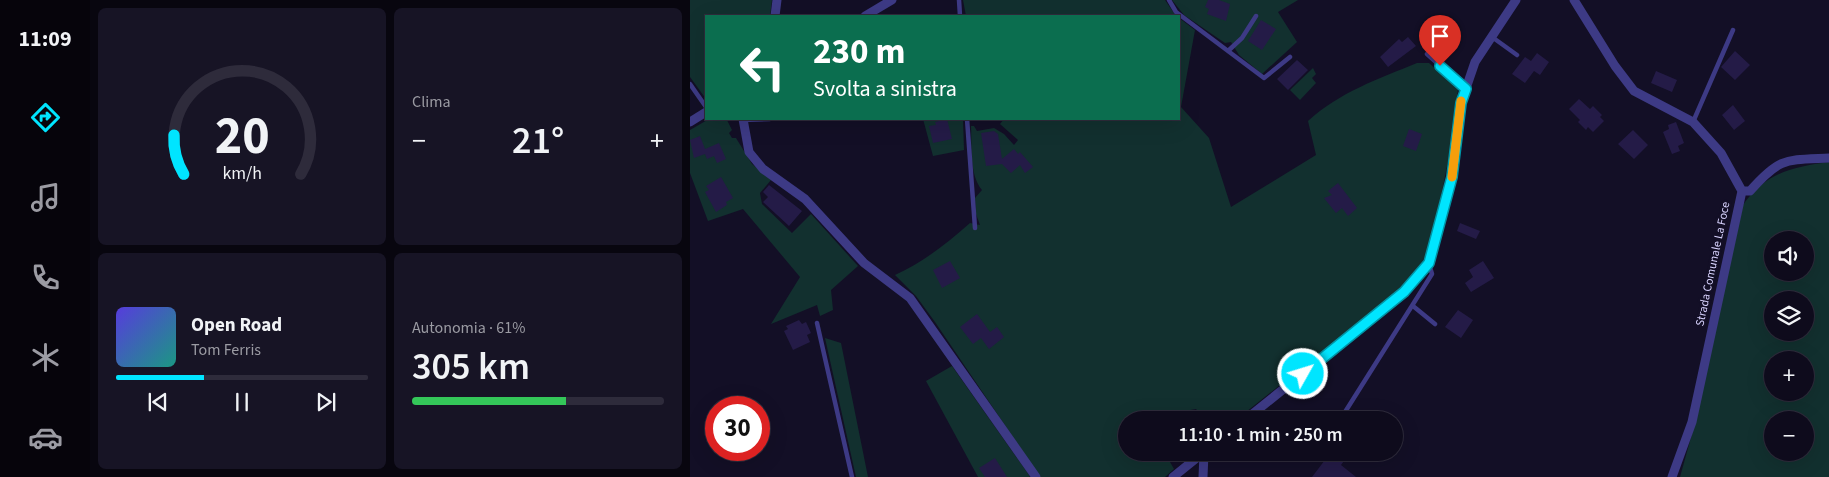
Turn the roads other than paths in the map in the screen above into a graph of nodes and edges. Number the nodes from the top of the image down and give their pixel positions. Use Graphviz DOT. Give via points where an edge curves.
graph roads {
  1 [pos="777,0"];
  2 [pos="892,0"];
  3 [pos="959,0"];
  4 [pos="1169,0"];
  5 [pos="1516,0"];
  6 [pos="1574,0"];
  7 [pos="775,15"];
  8 [pos="867,15"];
  9 [pos="960,15"];
  10 [pos="1256,16"];
  11 [pos="1733,30"];
  12 [pos="1492,36"];
  13 [pos="1228,51"];
  14 [pos="1427,54"];
  15 [pos="1517,55"];
  16 [pos="1290,57"];
  17 [pos="690,84"];
  18 [pos="1466,89"];
  19 [pos="705,106"];
  20 [pos="705,113"];
  21 [pos="743,120"];
  22 [pos="967,120"];
  23 [pos="690,122"];
  24 [pos="1693,122"];
  25 [pos="1829,158"];
  26 [pos="1742,191"];
  27 [pos="975,228"];
  28 [pos="1429,263"];
  29 [pos="1413,306"];
  30 [pos="817,323"];
  31 [pos="1436,324"];
  32 [pos="1256,411"];
  33 [pos="1346,411"];
  34 [pos="1194,461"];
  35 [pos="1204,461"];
  36 [pos="852,477"];
  37 [pos="1036,477"];
  38 [pos="1173,477"];
  39 [pos="1203,477"];
  40 [pos="1672,477"];
  1 -- 7 [label="street"];
  2 -- 8 [label="street"];
  3 -- 9 [label="lane"];
  4 -- 13 [label="lane" via="1176,12"];
  5 -- 12 [label="street"];
  6 -- 24 [label="street, Strada Comunale La Foce" via="1634,91"];
  10 -- 13 [label="lane" via="1242,38"];
  11 -- 24 [label="lane"];
  12 -- 15 [label="lane"];
  12 -- 18 [label="street" via="1475,62"];
  13 -- 16 [label="lane" via="1264,78"];
  14 -- 18 [label="lane"];
  17 -- 19 [label="lane"];
  18 -- 28 [label="street" via="1461,103 1452,177"];
  20 -- 23 [label="street"];
  21 -- 37 [label="street" via="749,152 763,169 805,199 864,263 910,298 922,312 965,379"];
  22 -- 27 [label="lane"];
  24 -- 26 [label="street, Strada Comunale La Foce" via="1721,153"];
  25 -- 26 [label="street" via="1786,161 1769,170 1750,191"];
  26 -- 40 [label="street, Strada Comunale La Foce" via="1692,422"];
  28 -- 29 [label="lane" via="1432,274"];
  28 -- 32 [label="street" via="1404,292"];
  29 -- 31 [label="lane"];
  29 -- 33 [label="lane"];
  30 -- 36 [label="lane"];
  34 -- 38 [label="street"];
  35 -- 39 [label="street"];
}
